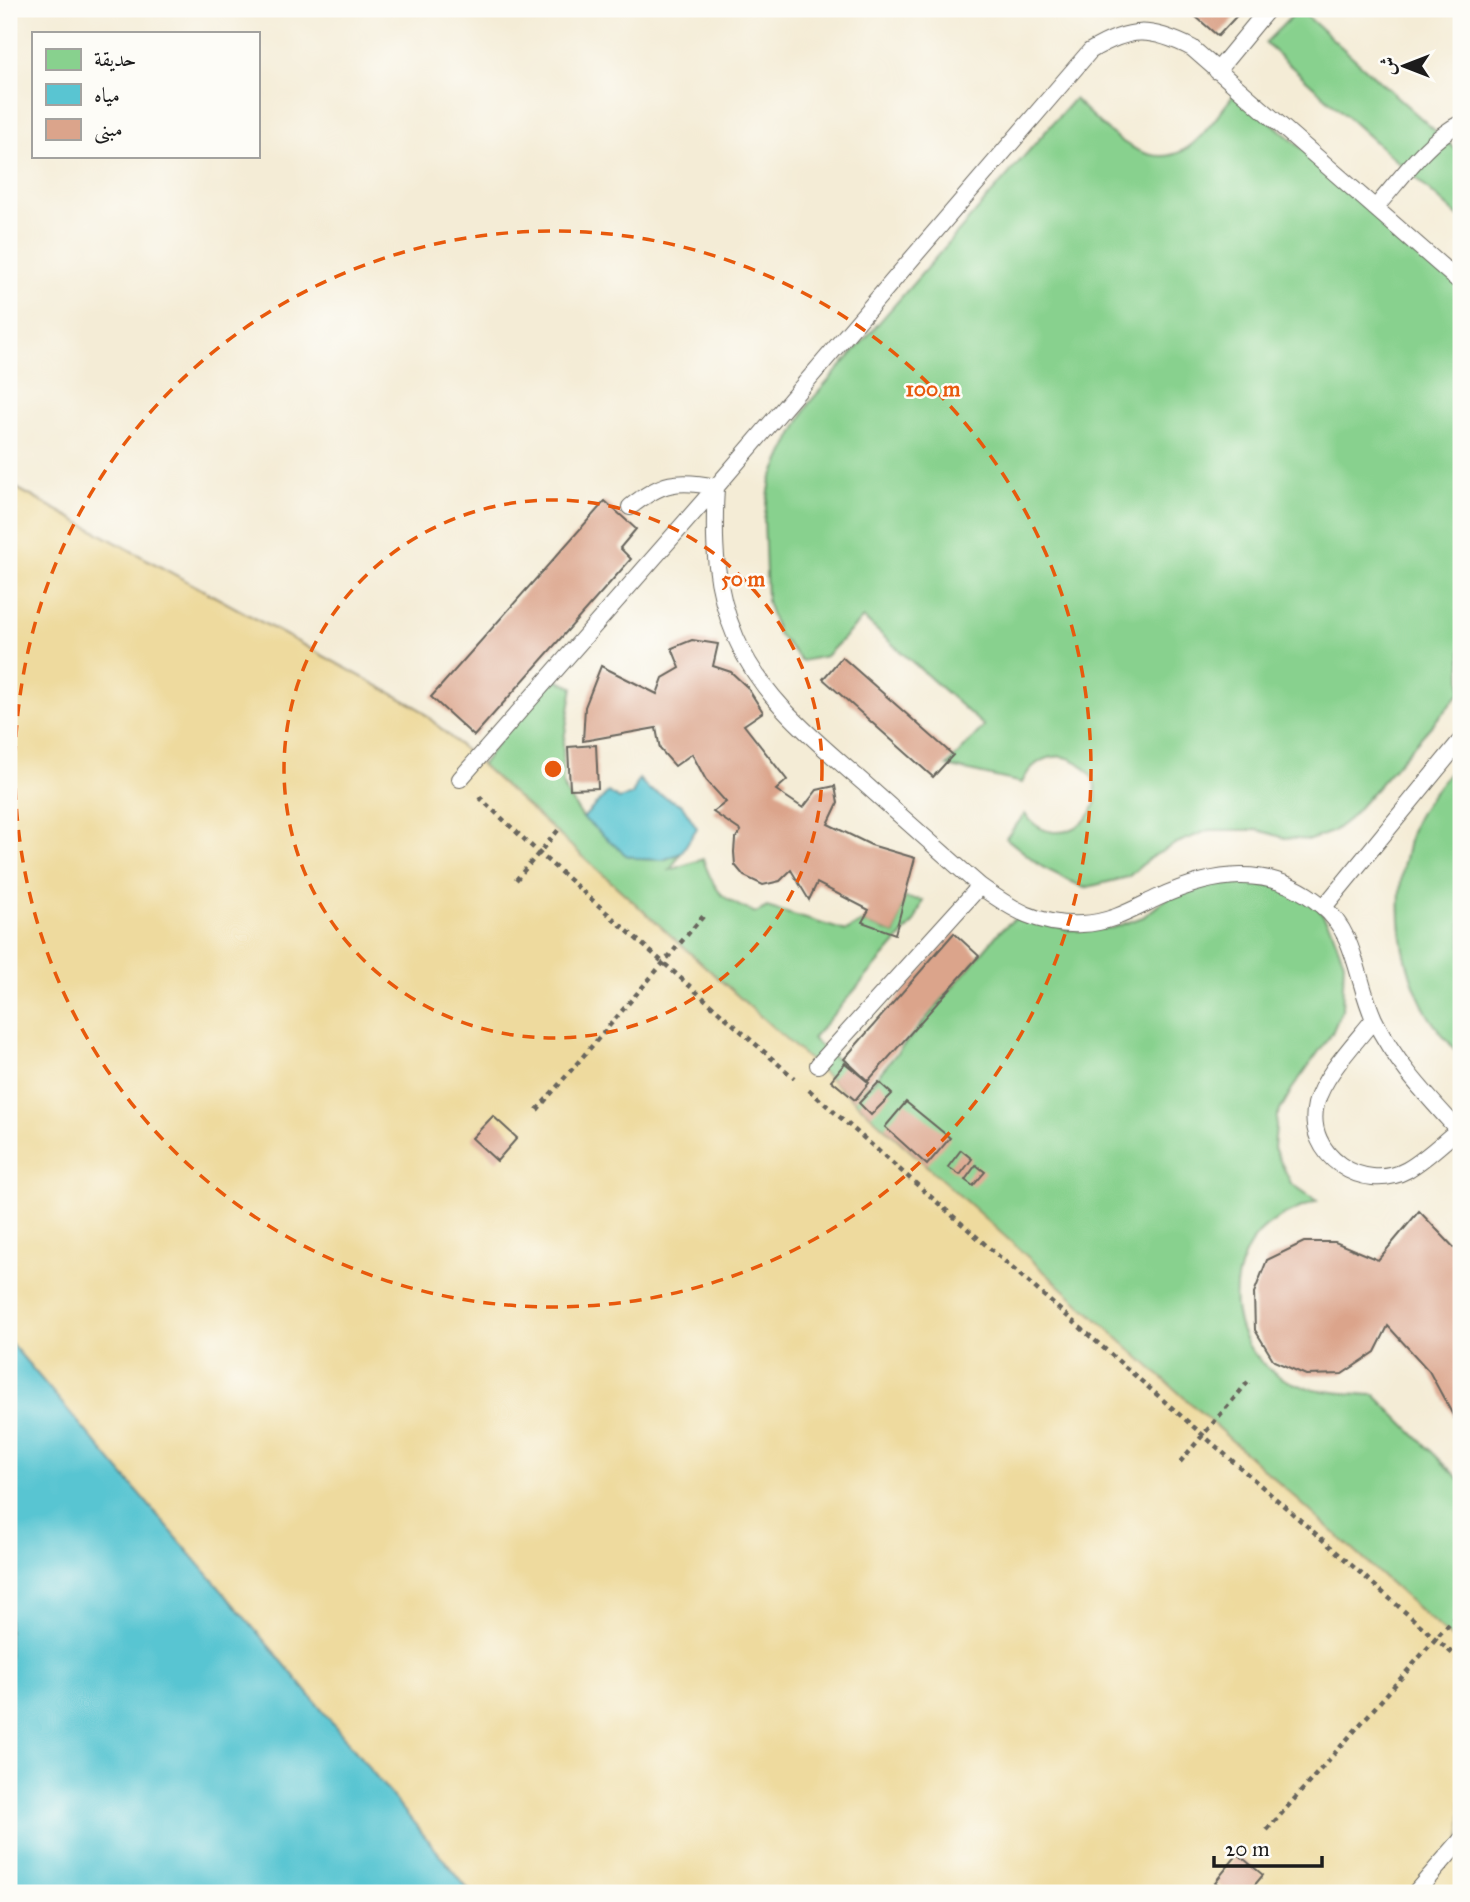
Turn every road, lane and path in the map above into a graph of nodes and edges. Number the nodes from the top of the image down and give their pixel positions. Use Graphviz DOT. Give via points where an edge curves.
graph roads {
  1 [pos="1268,9"];
  2 [pos="1217,71"];
  3 [pos="1461,124"];
  4 [pos="1375,208"];
  5 [pos="1461,283"];
  6 [pos="716,487"];
  7 [pos="631,507"];
  8 [pos="1461,740"];
  9 [pos="460,779"];
  10 [pos="560,828"];
  11 [pos="539,853"];
  12 [pos="516,880"];
  13 [pos="980,886"];
  14 [pos="1324,907"];
  15 [pos="706,913"];
  16 [pos="663,962"];
  17 [pos="1374,1019"];
  18 [pos="818,1065"];
  19 [pos="537,1110"];
  20 [pos="1460,1131"];
  21 [pos="1248,1382"];
  22 [pos="1203,1436"];
  23 [pos="1180,1462"];
  24 [pos="1461,1610"];
  25 [pos="1435,1640"];
  26 [pos="1461,1661"];
  27 [pos="1267,1830"];
  28 [pos="1461,1840"];
  29 [pos="1415,1893"];
  1 -- 2 [label="lane"];
  2 -- 4 [label="lane"];
  2 -- 6 [label="lane" via="1192,48 1168,36 1141,32 1114,36 1090,51"];
  3 -- 4 [label="lane" via="1433,143"];
  4 -- 5 [label="lane"];
  6 -- 7 [label="lane" via="694,482 670,484 648,492"];
  6 -- 9 [label="lane"];
  6 -- 13 [label="lane" via="713,539 720,590 736,639 762,684 795,723"];
  8 -- 14 [label="lane"];
  9 -- 11 [label="path"];
  10 -- 11 [label="path"];
  11 -- 12 [label="path"];
  11 -- 16 [label="path"];
  13 -- 14 [label="lane" via="1010,908 1045,922 1083,925 1120,917 1187,884 1223,876 1260,876 1283,882"];
  13 -- 18 [label="lane"];
  14 -- 17 [label="lane" via="1353,950"];
  15 -- 16 [label="path"];
  16 -- 19 [label="path"];
  16 -- 22 [label="path"];
  17 -- 20 [label="lane" via="1400,1063"];
  17 -- 20 [label="lane" via="1328,1079 1316,1104 1316,1132 1329,1157 1352,1174 1380,1179 1406,1171"];
  21 -- 22 [label="path"];
  22 -- 23 [label="path"];
  22 -- 25 [label="path"];
  24 -- 25 [label="path"];
  25 -- 26 [label="path"];
  25 -- 27 [label="path"];
  28 -- 29 [label="lane"];
}
